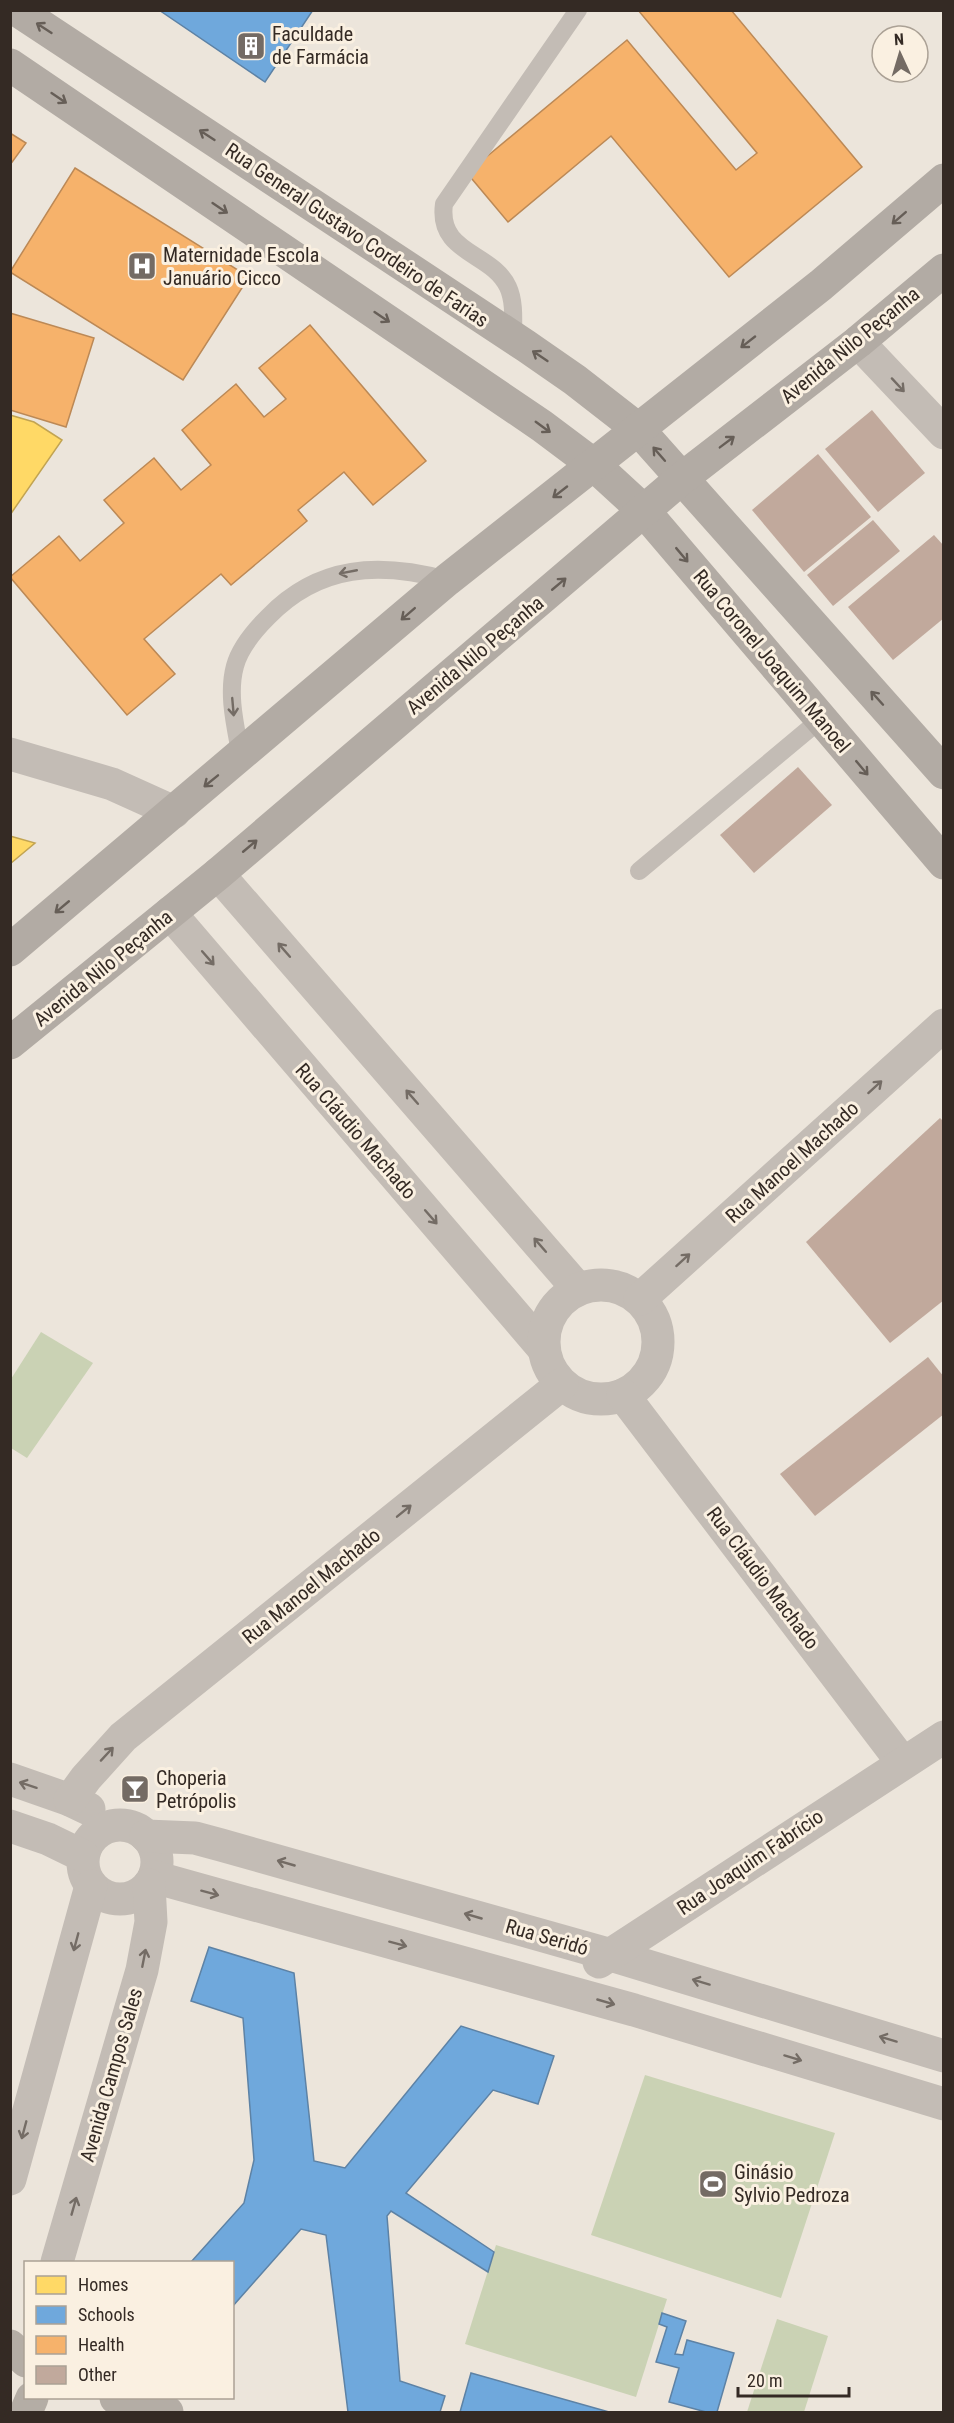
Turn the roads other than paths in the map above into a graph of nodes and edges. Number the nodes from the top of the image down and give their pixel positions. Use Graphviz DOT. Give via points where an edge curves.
graph roads {
  1 [pos="17,10"];
  2 [pos="578,10"];
  3 [pos="10,65"];
  4 [pos="944,180"];
  5 [pos="944,270"];
  6 [pos="513,338"];
  7 [pos="858,342"];
  8 [pos="638,429"];
  9 [pos="944,433"];
  10 [pos="594,465"];
  11 [pos="681,479"];
  12 [pos="644,511"];
  13 [pos="447,580"];
  14 [pos="821,719"];
  15 [pos="10,754"];
  16 [pos="241,757"];
  17 [pos="944,773"];
  18 [pos="174,812"];
  19 [pos="944,863"];
  20 [pos="639,871"];
  21 [pos="218,874"];
  22 [pos="170,913"];
  23 [pos="10,950"];
  24 [pos="944,1024"];
  25 [pos="10,1043"];
  26 [pos="578,1289"];
  27 [pos="640,1299"];
  28 [pos="543,1348"];
  29 [pos="562,1384"];
  30 [pos="623,1395"];
  31 [pos="944,1737"];
  32 [pos="902,1762"];
  33 [pos="10,1779"];
  34 [pos="70,1800"];
  35 [pos="10,1826"];
  36 [pos="133,1830"];
  37 [pos="87,1871"];
  38 [pos="151,1881"];
  39 [pos="610,1955"];
  40 [pos="557,1988"];
  41 [pos="944,2056"];
  42 [pos="944,2104"];
  43 [pos="10,2179"];
  44 [pos="57,2261"];
  45 [pos="10,2346"];
  46 [pos="24,2359"];
  47 [pos="123,2399"];
  48 [pos="167,2412"];
  6 -- 1 [label="main road, Rua General Gustavo Cordeiro de Farias, one-way"];
  2 -- 6 [label="lane" via="444,204 445,227 450,236 494,270 509,289"];
  3 -- 10 [label="main road, one-way"];
  4 -- 8 [label="main road, one-way" via="821,285"];
  5 -- 7 [label="main road, Avenida Nilo Peçanha"];
  8 -- 6 [label="main road, Rua General Gustavo Cordeiro de Farias, one-way"];
  7 -- 9 [label="street, one-way"];
  11 -- 7 [label="main road, Avenida Nilo Peçanha, one-way"];
  8 -- 10 [label="main road"];
  11 -- 8 [label="main road, Rua General Gustavo Cordeiro de Farias, one-way"];
  10 -- 12 [label="main road, Rua Coronel Joaquim Manoel"];
  10 -- 13 [label="main road, one-way"];
  11 -- 12 [label="main road, Avenida Nilo Peçanha"];
  17 -- 11 [label="main road, one-way"];
  12 -- 14 [label="main road, Rua Coronel Joaquim Manoel, one-way"];
  21 -- 12 [label="main road, Avenida Nilo Peçanha, one-way"];
  13 -- 16 [label="main road, one-way"];
  13 -- 16 [label="lane, one-way" via="387,568 357,570 303,588 279,605 257,628 235,665 232,688"];
  14 -- 19 [label="main road, Rua Coronel Joaquim Manoel, one-way"];
  14 -- 20 [label="lane"];
  15 -- 18 [label="street" via="112,784"];
  16 -- 18 [label="main road, one-way"];
  18 -- 23 [label="main road, one-way"];
  21 -- 22 [label="main road, Avenida Nilo Peçanha"];
  26 -- 21 [label="street, one-way"];
  22 -- 25 [label="main road, Avenida Nilo Peçanha"];
  22 -- 28 [label="street, Rua Cláudio Machado, one-way"];
  27 -- 24 [label="street, Rua Manoel Machado, one-way"];
  26 -- 27 [label="street" via="611,1285"];
  26 -- 28 [label="street" via="554,1308 545,1327"];
  27 -- 30 [label="street" via="654,1319 659,1341 654,1364 642,1383"];
  28 -- 29 [label="street" via="549,1368"];
  29 -- 30 [label="street" via="581,1396 602,1399"];
  34 -- 29 [label="street, Rua Manoel Machado, one-way" via="123,1737"];
  30 -- 32 [label="street, Rua Cláudio Machado"];
  31 -- 32 [label="street, Rua Joaquim Fabrício"];
  32 -- 39 [label="street, Rua Joaquim Fabrício"];
  34 -- 33 [label="street, Rua Seridó, one-way"];
  34 -- 36 [label="street, Rua Seridó"];
  35 -- 37 [label="street" via="48,1839"];
  36 -- 37 [label="street" via="101,1830 92,1837"];
  36 -- 38 [label="street" via="157,1860"];
  39 -- 36 [label="street, Rua Seridó, one-way" via="195,1838"];
  37 -- 38 [label="street" via="107,1896 116,1899 135,1896"];
  37 -- 43 [label="street, one-way"];
  38 -- 40 [label="street, one-way"];
  44 -- 38 [label="street, Avenida Campos Sales, one-way" via="142,1970 151,1922"];
  39 -- 40 [label="street, Rua Joaquim Fabrício"];
  41 -- 39 [label="street, Rua Seridó, one-way"];
  40 -- 42 [label="street, one-way"];
  45 -- 46 [label="main road"];
  47 -- 48 [label="main road"];
}
